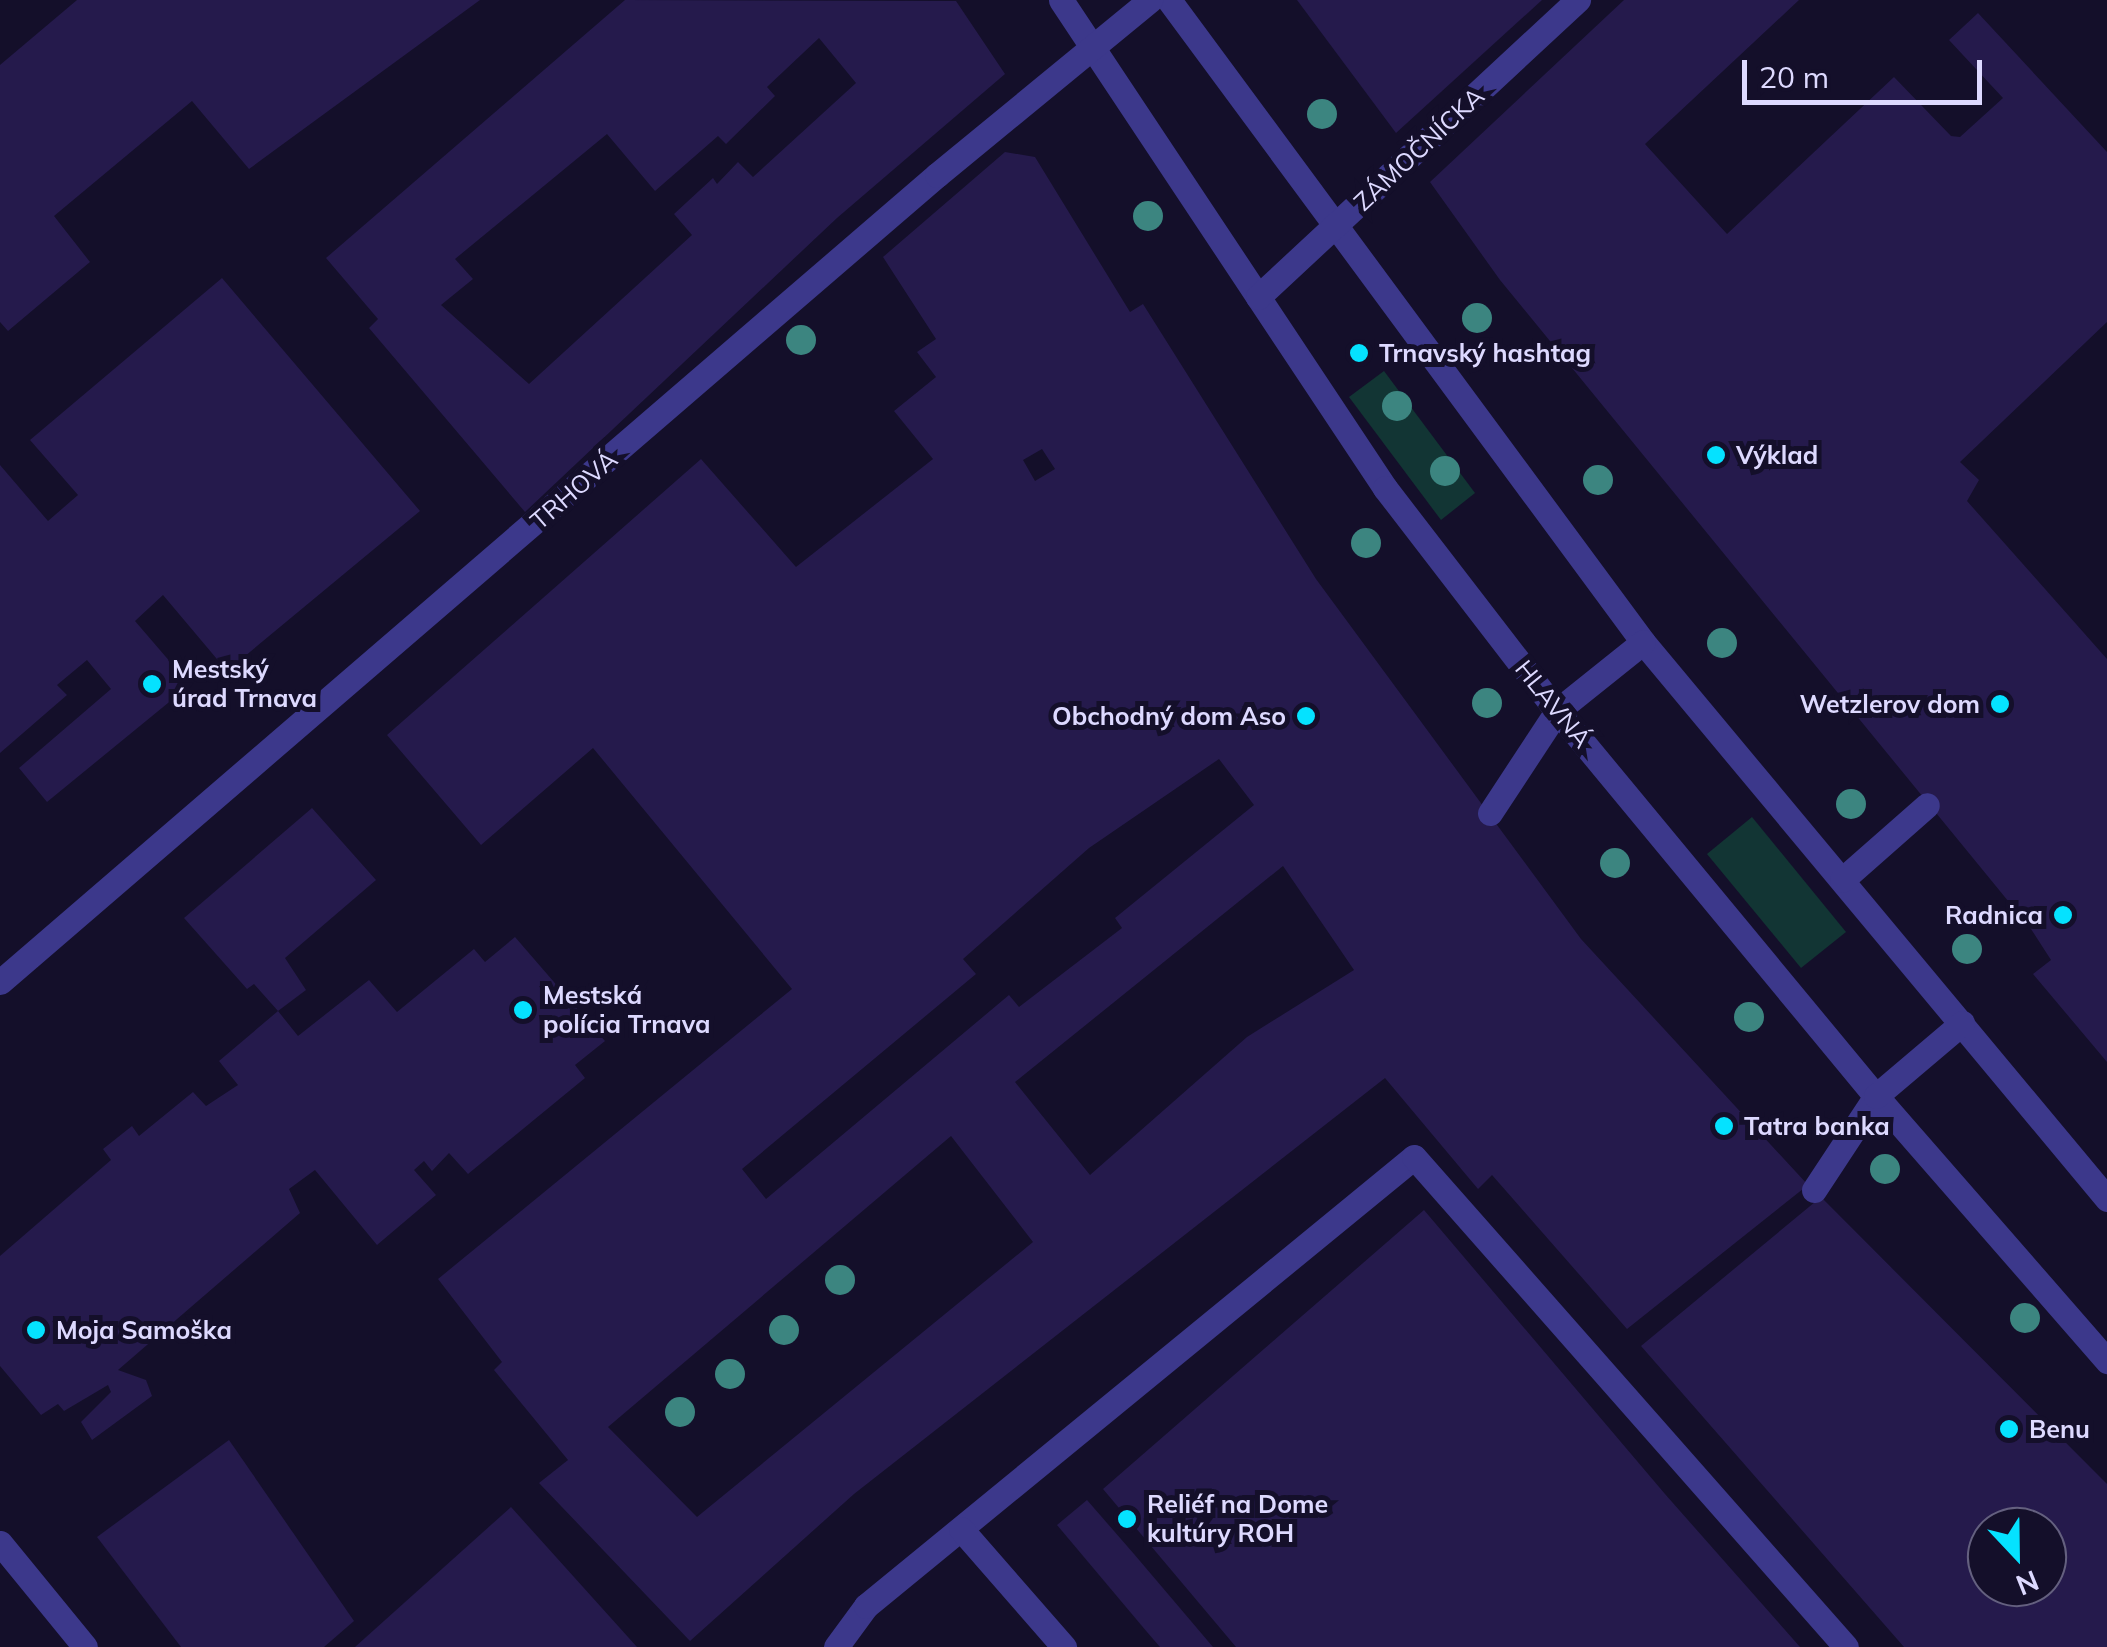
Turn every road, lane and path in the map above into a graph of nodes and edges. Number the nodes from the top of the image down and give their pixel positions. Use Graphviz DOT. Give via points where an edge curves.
graph roads {
  1 [pos="1061,0"];
  2 [pos="1150,0"];
  3 [pos="1169,0"];
  4 [pos="1578,0"];
  5 [pos="1089,45"];
  6 [pos="1333,230"];
  7 [pos="1258,298"];
  8 [pos="1643,642"];
  9 [pos="1557,711"];
  10 [pos="1927,805"];
  11 [pos="1490,812"];
  12 [pos="1842,880"];
  13 [pos="0,982"];
  14 [pos="1962,1023"];
  15 [pos="1876,1096"];
  16 [pos="1814,1190"];
  17 [pos="2107,1199"];
  18 [pos="2107,1361"];
  19 [pos="962,1529"];
  20 [pos="0,1543"];
  21 [pos="85,1647"];
  22 [pos="836,1647"];
  23 [pos="1064,1647"];
  24 [pos="1846,1647"];
  1 -- 5 [label="street, HLAVNÁ"];
  2 -- 5 [label="street, TRHOVÁ"];
  3 -- 6 [label="street"];
  4 -- 6 [label="street, ZÁMOČNÍCKA"];
  5 -- 7 [label="street, HLAVNÁ"];
  5 -- 13 [label="street, TRHOVÁ"];
  6 -- 7 [label="street, ZÁMOČNÍCKA"];
  6 -- 8 [label="street"];
  7 -- 9 [label="street, HLAVNÁ" via="1385,488"];
  8 -- 9 [label="street"];
  8 -- 12 [label="street"];
  9 -- 11 [label="street"];
  9 -- 15 [label="street, HLAVNÁ"];
  10 -- 12 [label="street"];
  12 -- 14 [label="street"];
  14 -- 15 [label="street"];
  14 -- 17 [label="street"];
  15 -- 16 [label="street"];
  15 -- 18 [label="street, HLAVNÁ"];
  19 -- 22 [label="street" via="866,1606"];
  19 -- 23 [label="street"];
  19 -- 24 [label="street" via="1414,1157"];
  20 -- 21 [label="street"];
}
